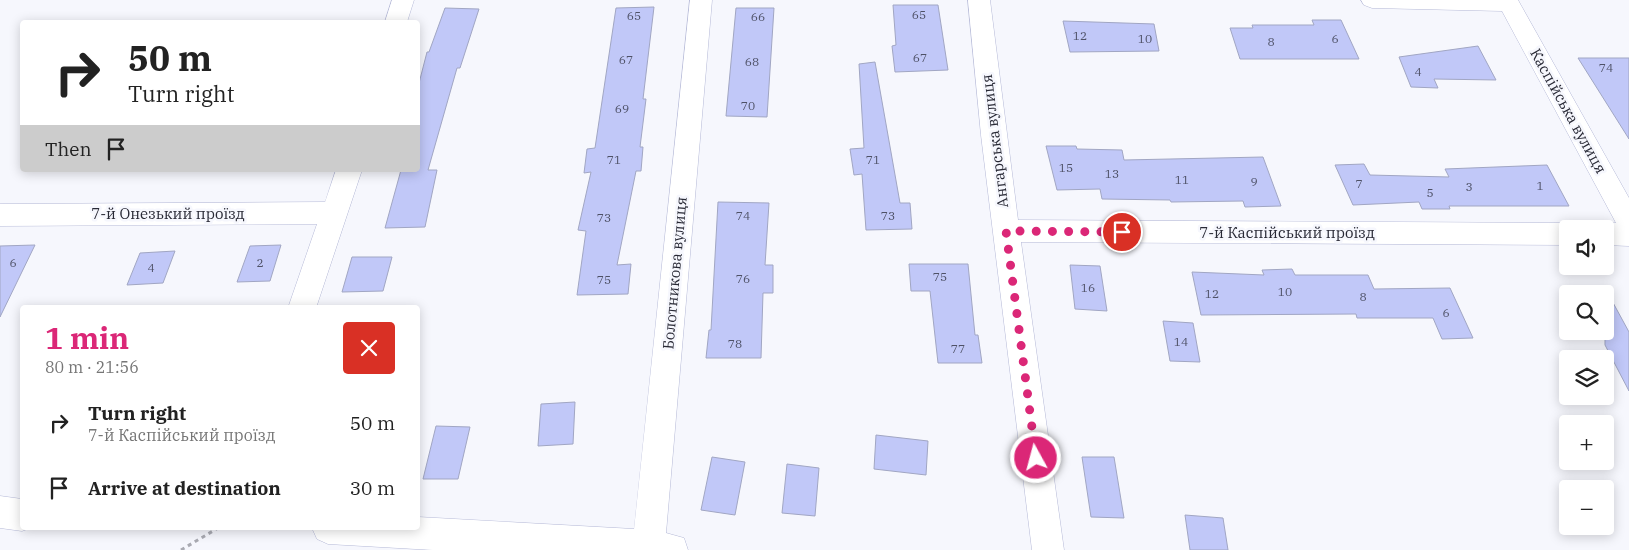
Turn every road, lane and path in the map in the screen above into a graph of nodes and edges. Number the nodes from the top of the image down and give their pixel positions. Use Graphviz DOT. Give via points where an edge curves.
graph roads {
  1 [pos="403,0"];
  2 [pos="701,0"];
  3 [pos="979,0"];
  4 [pos="1372,0"];
  5 [pos="1508,1"];
  6 [pos="397,20"];
  7 [pos="348,172"];
  8 [pos="336,213"];
  9 [pos="0,215"];
  10 [pos="1629,222"];
  11 [pos="1006,231"];
  12 [pos="1559,234"];
  13 [pos="1614,234"];
  14 [pos="1629,234"];
  15 [pos="303,305"];
  16 [pos="0,512"];
  17 [pos="20,516"];
  18 [pos="215,530"];
  19 [pos="361,530"];
  20 [pos="660,548"];
  21 [pos="181,550"];
  22 [pos="1048,550"];
  1 -- 6 [label="street"];
  2 -- 20 [label="street, Болотникова вулиця"];
  3 -- 11 [label="street, Ангарська вулиця"];
  4 -- 5 [label="street"];
  5 -- 10 [label="street, Каспійська вулиця"];
  7 -- 8 [label="street"];
  8 -- 9 [label="street, 7-й Онезький проїзд"];
  8 -- 15 [label="street"];
  11 -- 12 [label="street, 7-й Каспійський проїзд"];
  11 -- 22 [label="street, Ангарська вулиця"];
  13 -- 14 [label="street"];
  16 -- 17 [label="street"];
  18 -- 21 [label="path"];
  19 -- 20 [label="street"];
}
